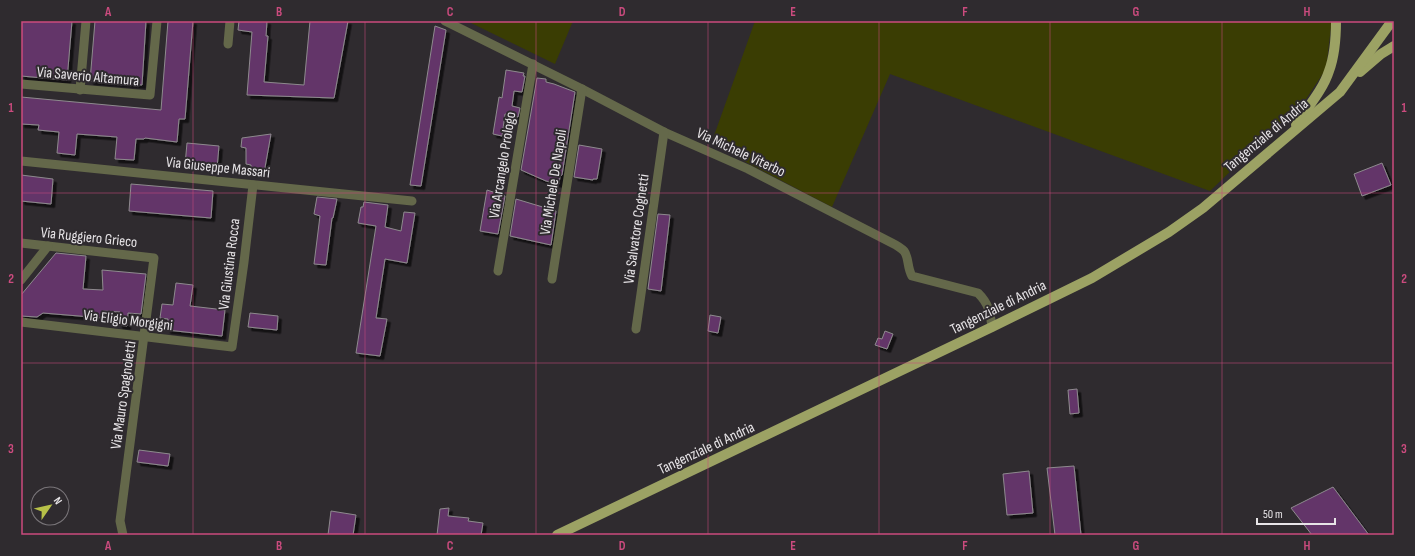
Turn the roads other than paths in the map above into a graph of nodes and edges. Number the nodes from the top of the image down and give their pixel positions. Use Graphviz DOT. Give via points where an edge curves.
graph roads {
  1 [pos="86,21"];
  2 [pos="157,21"];
  3 [pos="230,21"];
  4 [pos="445,21"];
  5 [pos="1336,21"];
  6 [pos="1392,21"];
  7 [pos="228,44"];
  8 [pos="1394,46"];
  9 [pos="533,64"];
  10 [pos="1347,82"];
  11 [pos="21,84"];
  12 [pos="582,89"];
  13 [pos="80,90"];
  14 [pos="664,132"];
  15 [pos="1271,151"];
  16 [pos="21,161"];
  17 [pos="253,185"];
  18 [pos="412,201"];
  19 [pos="21,244"];
  20 [pos="48,246"];
  21 [pos="154,258"];
  22 [pos="498,271"];
  23 [pos="552,279"];
  24 [pos="21,280"];
  25 [pos="21,322"];
  26 [pos="992,327"];
  27 [pos="636,329"];
  28 [pos="145,336"];
  29 [pos="232,347"];
  30 [pos="123,535"];
  31 [pos="557,535"];
  1 -- 13 [label="street"];
  2 -- 13 [label="street, Via Saverio Altamura" via="150,95"];
  3 -- 7 [label="street"];
  4 -- 9 [label="street, Via Michele Viterbo"];
  5 -- 15 [label="main road" via="1336,40 1329,71 1315,98 1290,134"];
  6 -- 10 [label="main road, Tangenziale di Andria"];
  8 -- 10 [label="main road"];
  9 -- 12 [label="street, Via Michele Viterbo"];
  9 -- 22 [label="street, Via Arcangelo Prologo"];
  10 -- 15 [label="main road, Tangenziale di Andria" via="1340,92"];
  11 -- 13 [label="street, Via Saverio Altamura"];
  12 -- 14 [label="street, Via Michele Viterbo"];
  12 -- 23 [label="street, Via Michele De Napoli"];
  14 -- 26 [label="street, Via Michele Viterbo" via="748,169 892,243 904,251 908,271 912,276 978,293 989,307"];
  14 -- 27 [label="street, Via Salvatore Cognetti"];
  15 -- 26 [label="main road, Tangenziale di Andria" via="1203,208 1169,232 1092,278"];
  16 -- 17 [label="street, Via Giuseppe Massari"];
  17 -- 18 [label="street, Via Giuseppe Massari"];
  17 -- 29 [label="street, Via Giustina Rocca"];
  19 -- 20 [label="street, Via Ruggiero Grieco"];
  20 -- 21 [label="street, Via Ruggiero Grieco"];
  20 -- 24 [label="street"];
  21 -- 28 [label="street, Via Mauro Spagnoletti"];
  25 -- 28 [label="street, Via Eligio Morgigni"];
  26 -- 31 [label="main road, Tangenziale di Andria"];
  28 -- 29 [label="street, Via Eligio Morgigni"];
  28 -- 30 [label="street, Via Mauro Spagnoletti" via="120,521"];
}
